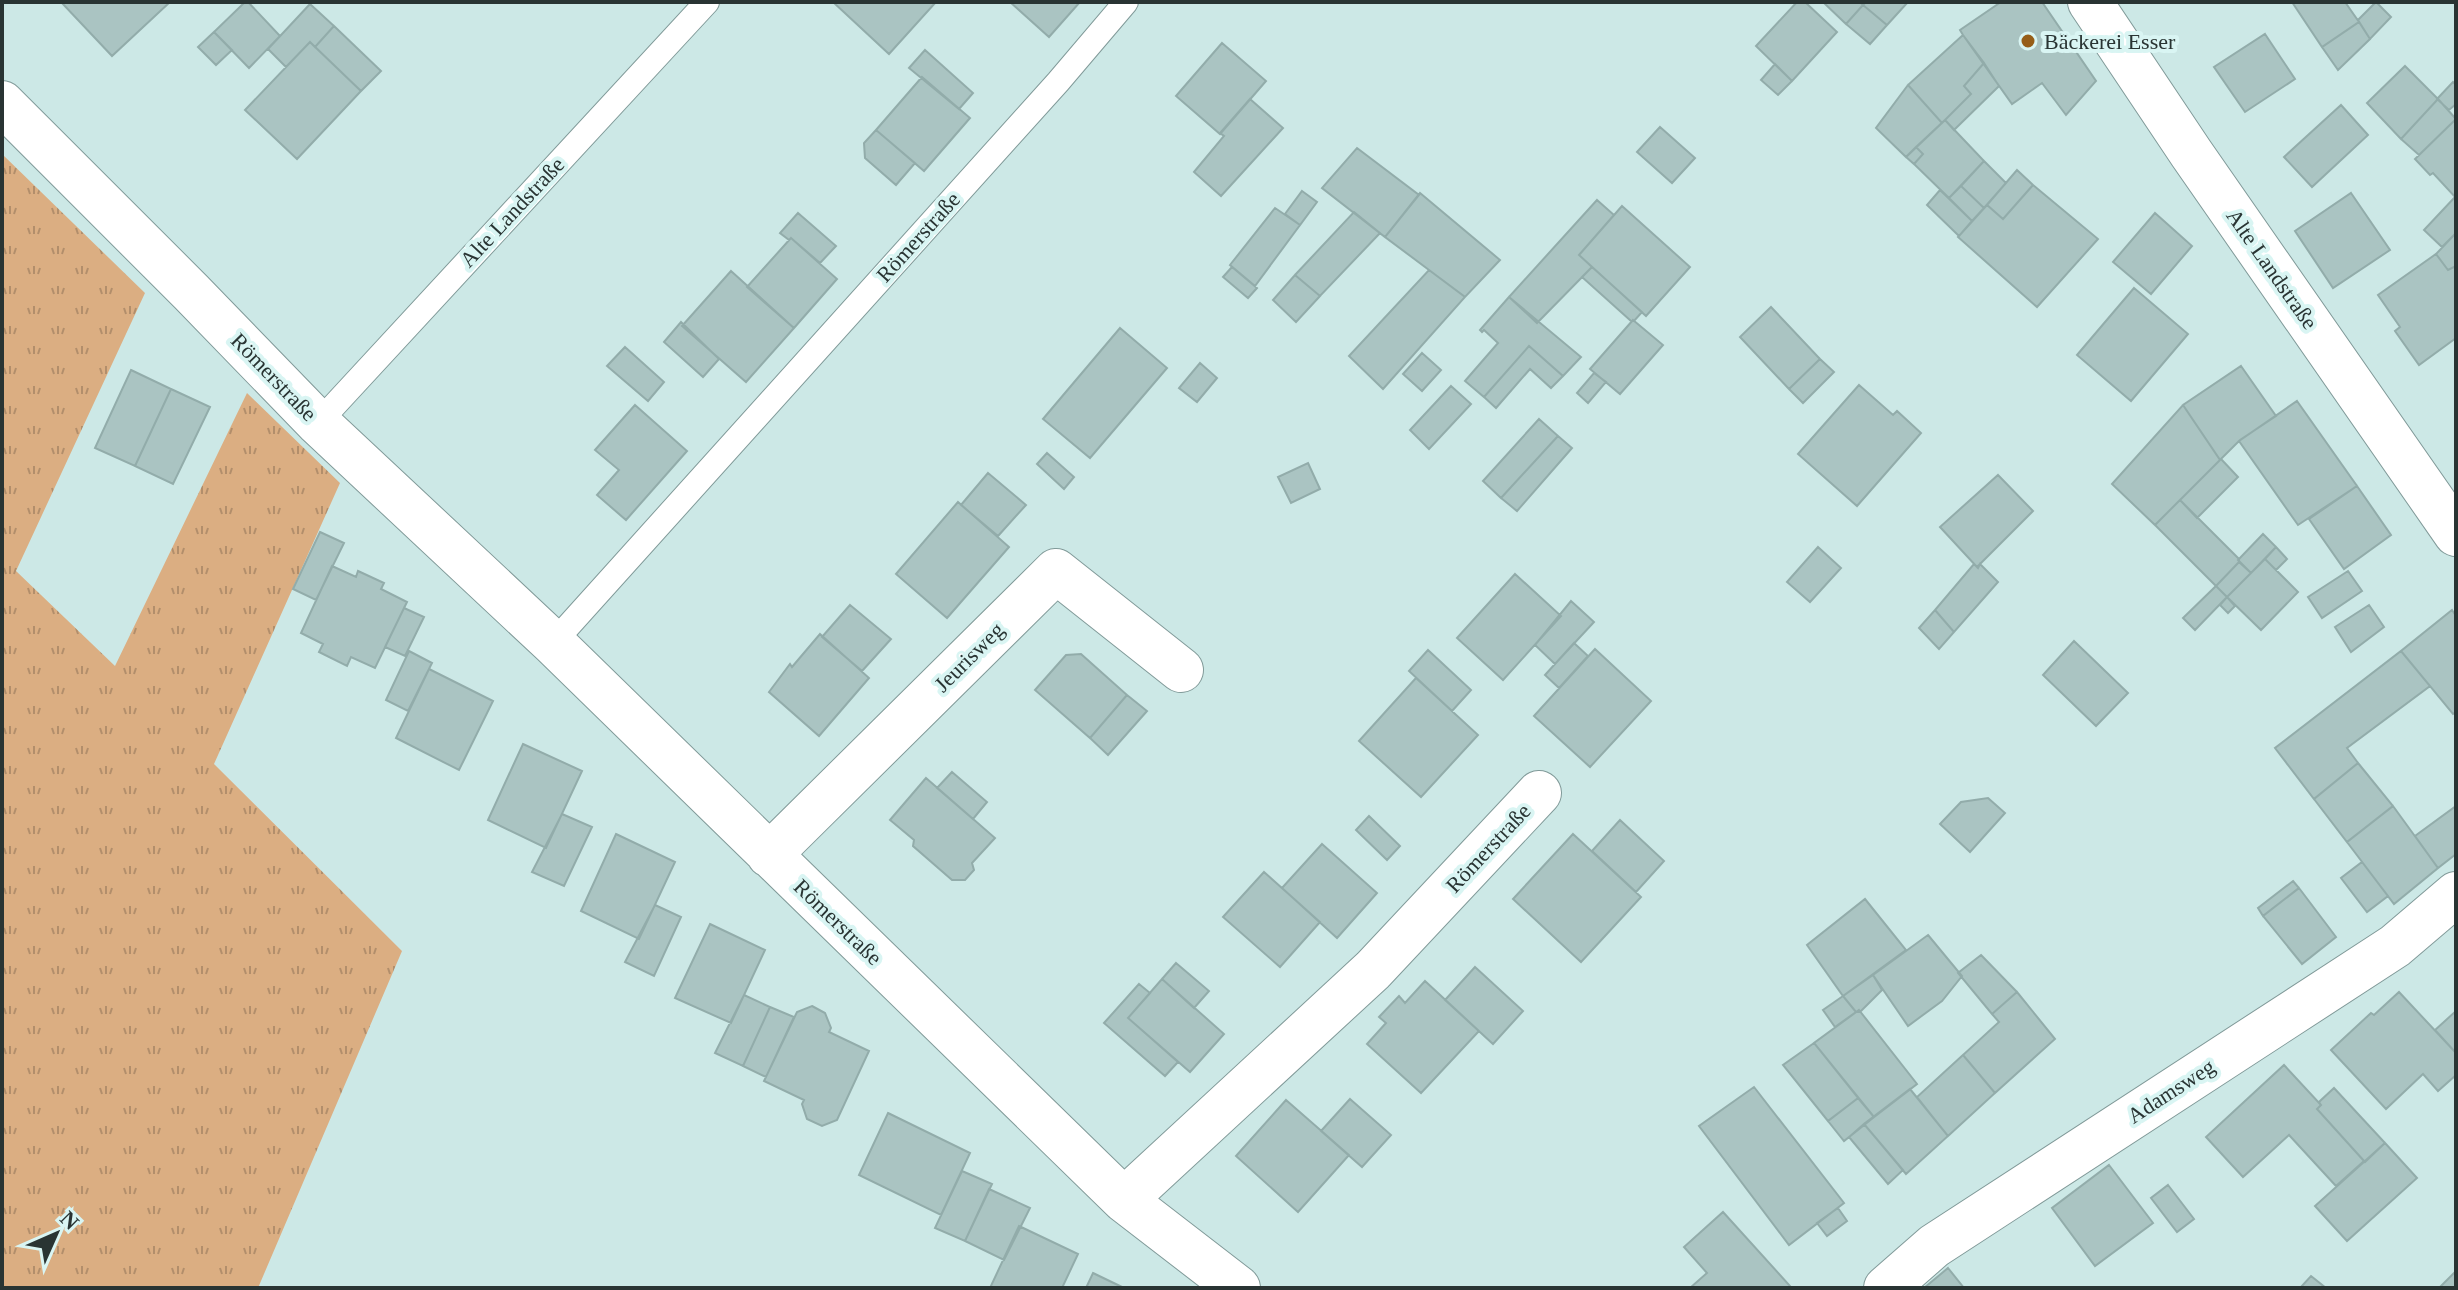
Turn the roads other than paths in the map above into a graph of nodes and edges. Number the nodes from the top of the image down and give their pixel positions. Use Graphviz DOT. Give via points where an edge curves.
graph roads {
  1 [pos="707,2"];
  2 [pos="1126,2"];
  3 [pos="2090,2"];
  4 [pos="2,103"];
  5 [pos="318,423"];
  6 [pos="2456,534"];
  7 [pos="553,643"];
  8 [pos="1181,670"];
  9 [pos="1539,793"];
  10 [pos="769,855"];
  11 [pos="2456,894"];
  12 [pos="1124,1200"];
  13 [pos="1238,1288"];
  14 [pos="1886,1288"];
  1 -- 5 [label="lane, Alte Landstraße"];
  2 -- 7 [label="lane, Römerstraße"];
  3 -- 6 [label="street, Alte Landstraße"];
  4 -- 5 [label="street, Römerstraße"];
  5 -- 7 [label="street, Römerstraße"];
  7 -- 10 [label="street, Römerstraße"];
  8 -- 10 [label="street, Jeurisweg" via="1056,571"];
  9 -- 12 [label="street, Römerstraße" via="1373,970"];
  10 -- 12 [label="street, Römerstraße"];
  11 -- 14 [label="street, Adamsweg" via="2395,946 1934,1246"];
  12 -- 13 [label="street, Römerstraße"];
}
